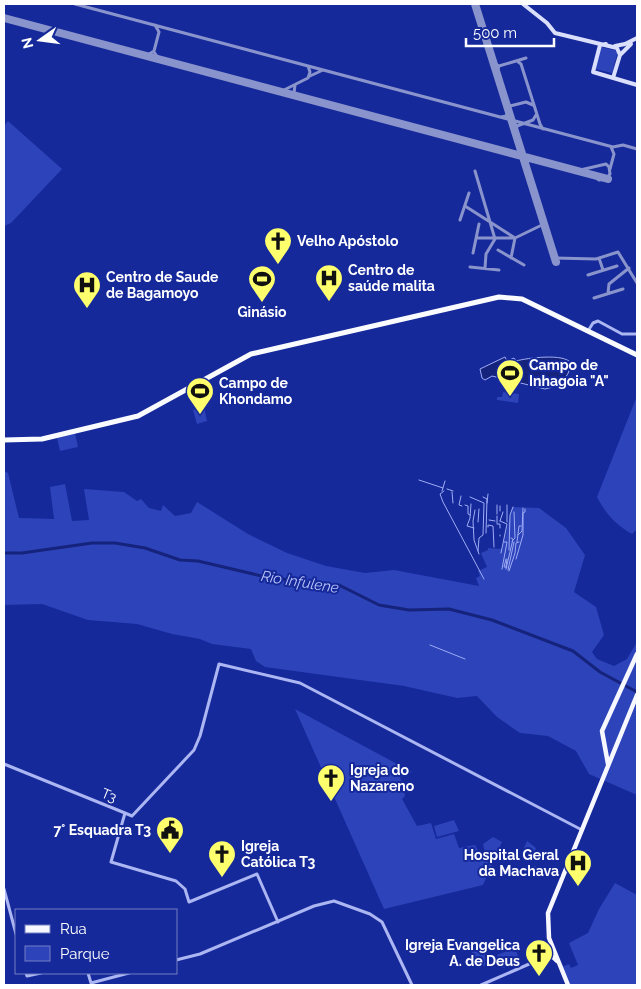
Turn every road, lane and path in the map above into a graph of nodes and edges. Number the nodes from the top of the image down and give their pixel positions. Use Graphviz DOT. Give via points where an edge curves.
graph roads {
  1 [pos="524,4"];
  2 [pos="637,39"];
  3 [pos="595,41"];
  4 [pos="606,44"];
  5 [pos="613,46"];
  6 [pos="598,50"];
  7 [pos="620,55"];
  8 [pos="615,79"];
  9 [pos="637,85"];
  10 [pos="348,330"];
  11 [pos="588,330"];
  12 [pos="637,334"];
  13 [pos="637,355"];
  14 [pos="121,420"];
  15 [pos="4,439"];
  16 [pos="637,654"];
  17 [pos="637,695"];
  18 [pos="607,754"];
  19 [pos="613,755"];
  20 [pos="4,764"];
  21 [pos="607,768"];
  22 [pos="125,813"];
  23 [pos="582,830"];
  24 [pos="4,890"];
  25 [pos="278,922"];
  26 [pos="15,930"];
  27 [pos="554,951"];
  28 [pos="543,958"];
  29 [pos="178,960"];
  30 [pos="558,962"];
  31 [pos="88,974"];
  32 [pos="125,974"];
  33 [pos="412,985"];
  34 [pos="481,985"];
  35 [pos="568,985"];
  1 -- 3 [label="main road" via="555,33"];
  2 -- 5 [label="main road"];
  2 -- 7 [label="main road"];
  3 -- 4 [label="main road"];
  3 -- 6 [label="main road"];
  4 -- 5 [label="main road"];
  4 -- 6 [label="main road"];
  5 -- 7 [label="main road"];
  6 -- 8 [label="main road" via="593,72"];
  7 -- 8 [label="main road"];
  8 -- 9 [label="main road"];
  10 -- 11 [label="highway" via="493,296 514,296"];
  10 -- 14 [label="highway" via="239,359 153,409"];
  10 -- 14 [label="highway" via="259,350 227,364 150,409"];
  11 -- 12 [label="street" via="598,321 622,334"];
  11 -- 13 [label="highway"];
  11 -- 13 [label="highway"];
  14 -- 15 [label="highway" via="41,438"];
  16 -- 18 [label="main road" via="602,731"];
  17 -- 19 [label="main road"];
  18 -- 19 [label="main road"];
  18 -- 21 [label="main road"];
  19 -- 21 [label="main road"];
  20 -- 22 [label="street, T3"];
  21 -- 23 [label="main road"];
  22 -- 23 [label="street" via="132,816 194,750 219,664 300,683"];
  22 -- 25 [label="street, T3" via="111,862 176,881 185,890 189,902 257,874"];
  23 -- 27 [label="main road" via="548,913 548,932"];
  24 -- 26 [label="street"];
  25 -- 29 [label="street" via="200,954"];
  25 -- 33 [label="street" via="327,901 370,914 386,927"];
  27 -- 28 [label="street"];
  27 -- 30 [label="main road"];
  28 -- 30 [label="main road" via="553,957"];
  28 -- 34 [label="street"];
  30 -- 35 [label="main road"];
  31 -- 32 [label="street" via="91,983"];
}
